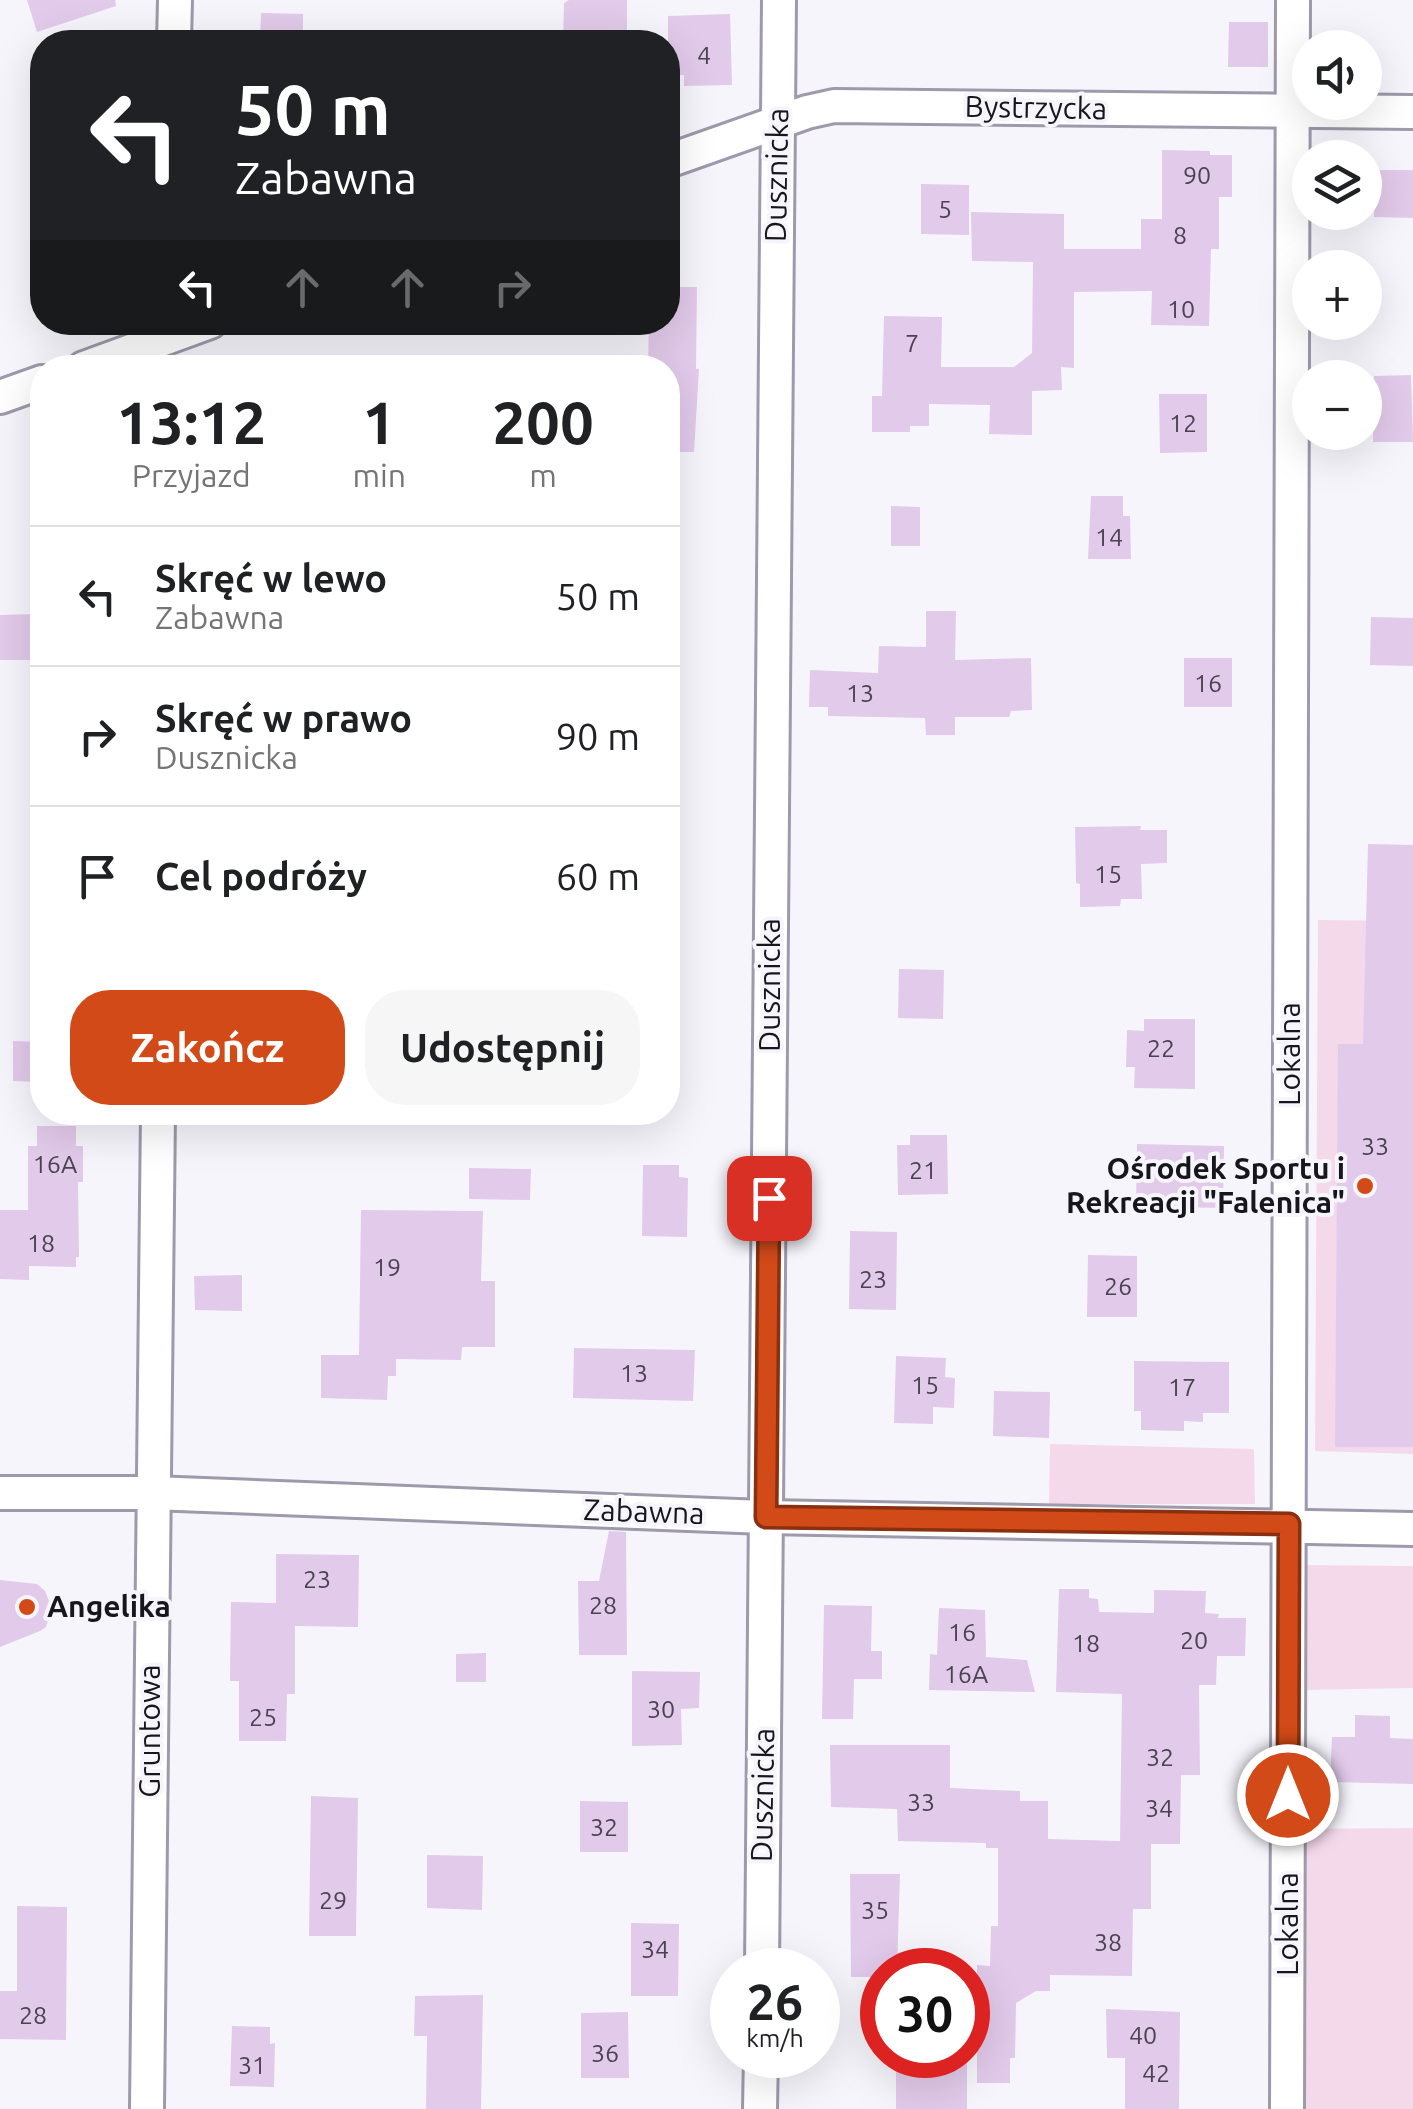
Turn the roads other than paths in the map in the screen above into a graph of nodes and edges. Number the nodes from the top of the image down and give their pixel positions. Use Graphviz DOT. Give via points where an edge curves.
graph roads {
  1 [pos="175,0"];
  2 [pos="779,0"];
  3 [pos="1293,0"];
  4 [pos="174,30"];
  5 [pos="1293,30"];
  6 [pos="1292,110"];
  7 [pos="1382,111"];
  8 [pos="1413,112"];
  9 [pos="777,122"];
  10 [pos="680,157"];
  11 [pos="167,343"];
  12 [pos="127,355"];
  13 [pos="30,387"];
  14 [pos="0,398"];
  15 [pos="158,1125"];
  16 [pos="0,1493"];
  17 [pos="152,1494"];
  18 [pos="766,1517"];
  19 [pos="1289,1524"];
  20 [pos="1413,1528"];
  21 [pos="762,1948"];
  22 [pos="761,2078"];
  23 [pos="147,2109"];
  24 [pos="760,2109"];
  25 [pos="1287,2109"];
  1 -- 4 [label="street"];
  2 -- 9 [label="street, Dusznicka"];
  3 -- 5 [label="street, Lokalna"];
  6 -- 9 [label="street, Bystrzycka" via="834,106"];
  6 -- 19 [label="street, Lokalna"];
  7 -- 8 [label="street, Bystrzycka"];
  9 -- 10 [label="street, Bystrzycka"];
  9 -- 18 [label="street, Dusznicka"];
  11 -- 12 [label="street"];
  13 -- 14 [label="street"];
  15 -- 17 [label="street, Gruntowa"];
  16 -- 17 [label="street, Zabawna"];
  17 -- 18 [label="street, Zabawna"];
  17 -- 23 [label="street, Gruntowa"];
  18 -- 19 [label="street, Zabawna"];
  18 -- 21 [label="street, Dusznicka"];
  19 -- 20 [label="street, Zabawna"];
  19 -- 25 [label="street, Lokalna"];
  22 -- 24 [label="street"];
}
